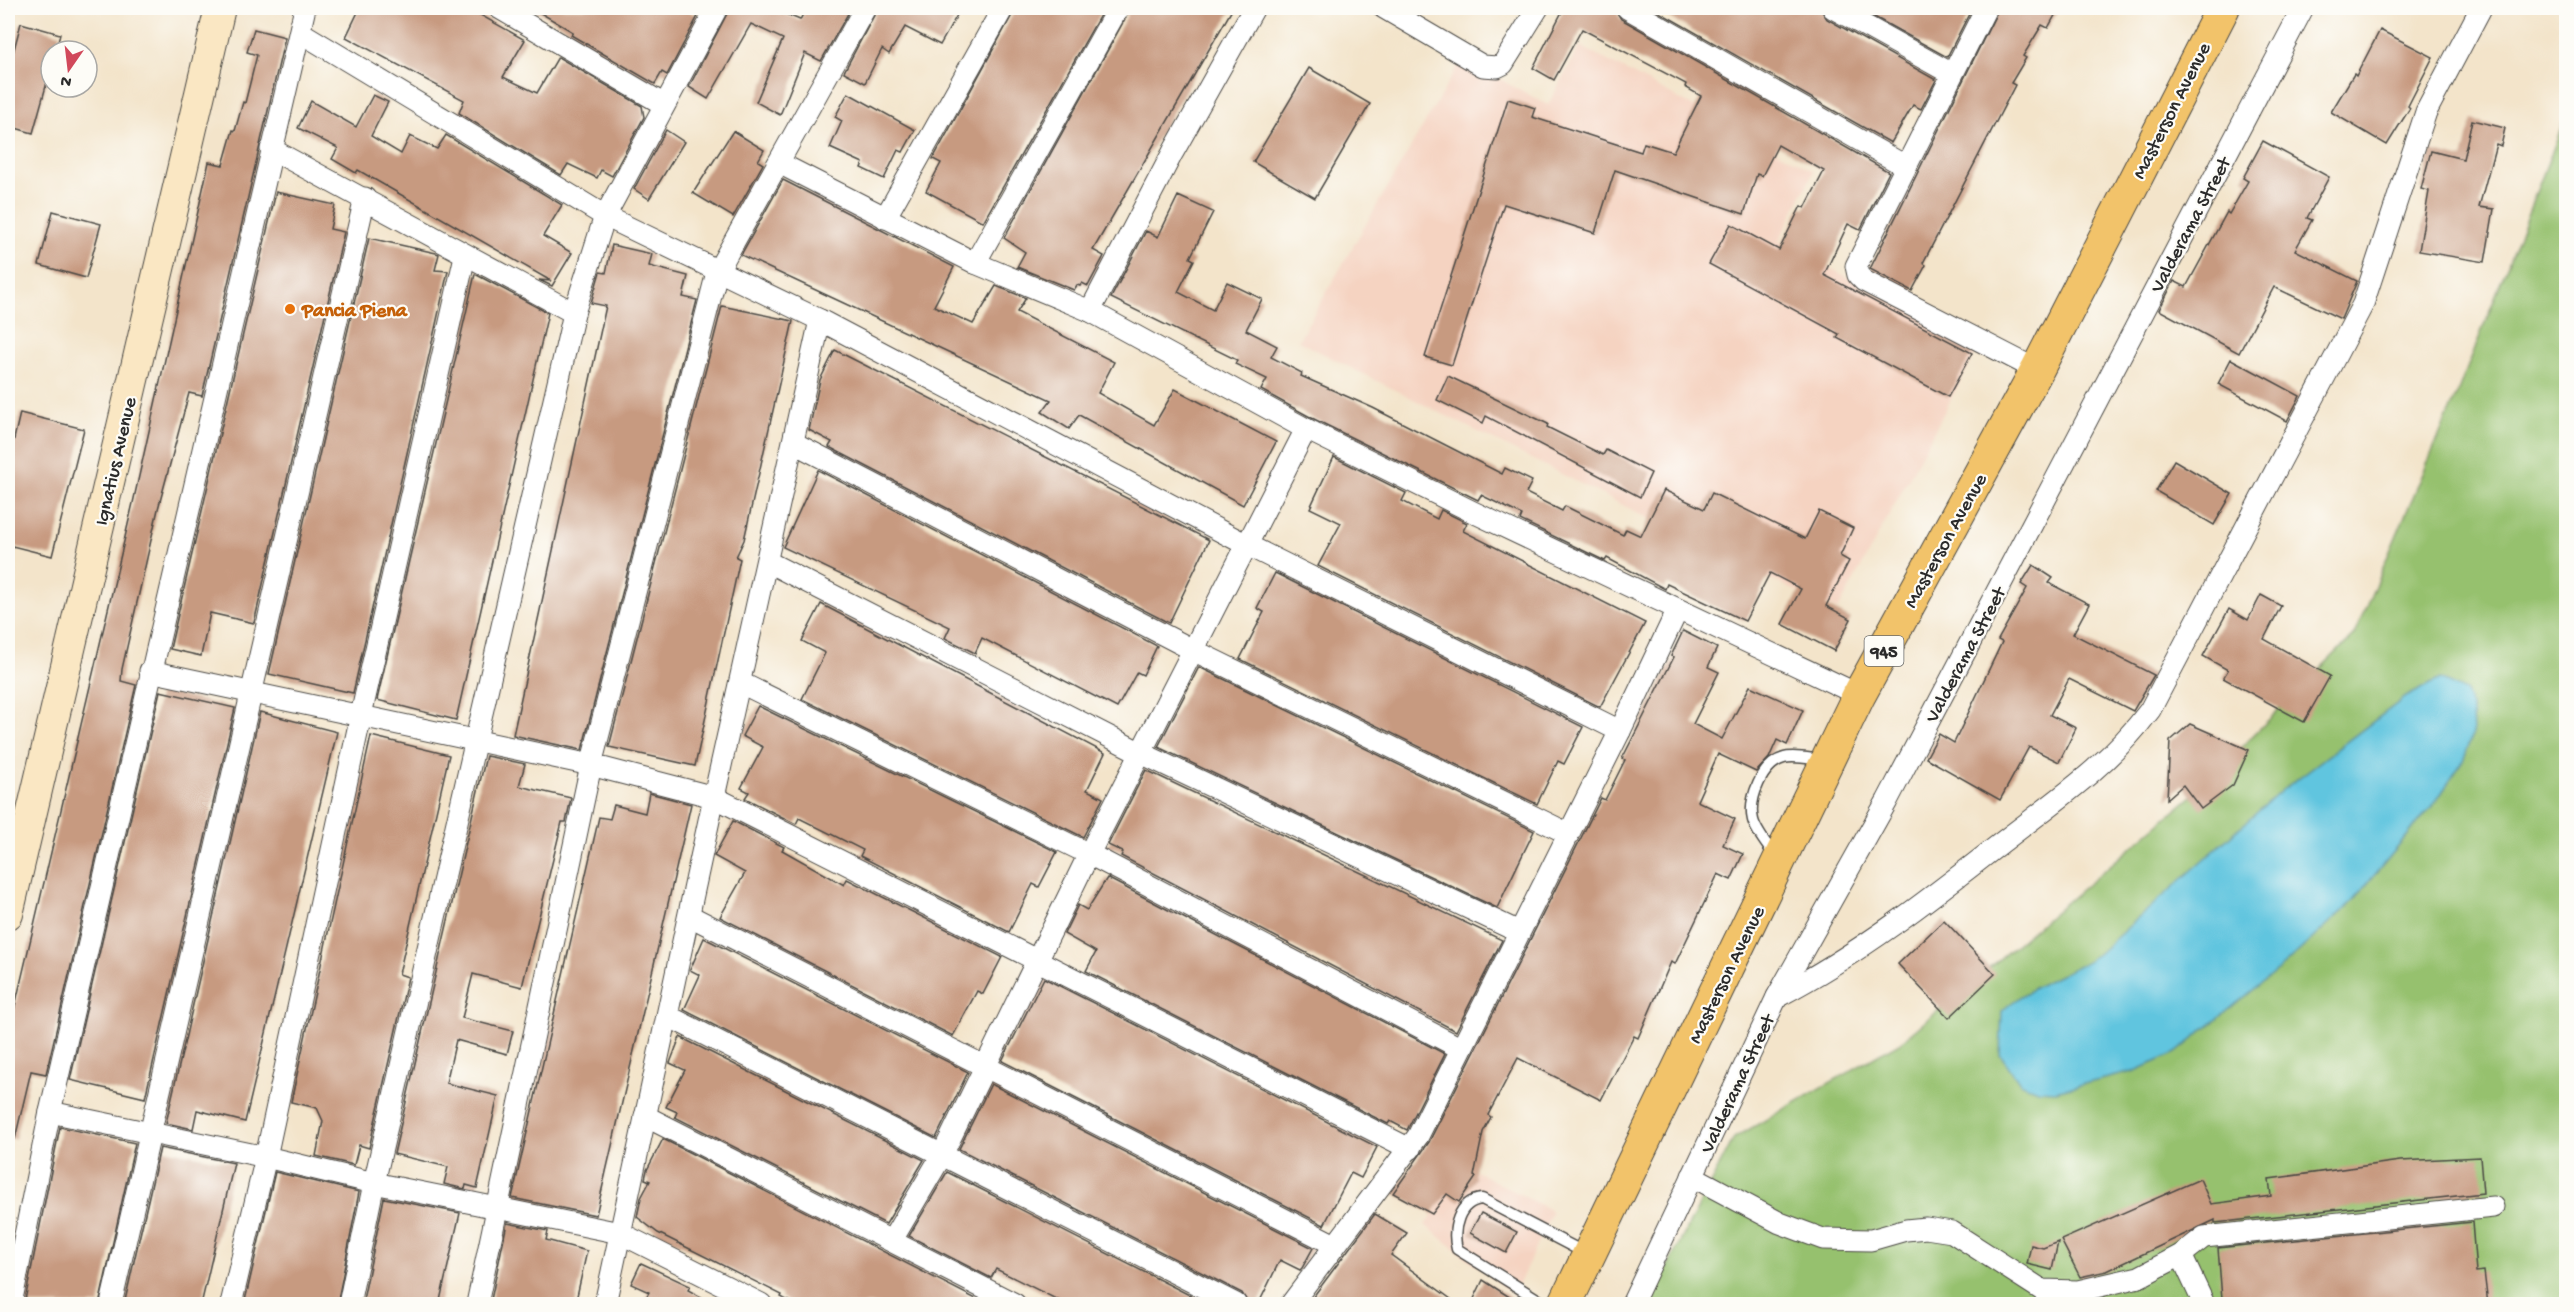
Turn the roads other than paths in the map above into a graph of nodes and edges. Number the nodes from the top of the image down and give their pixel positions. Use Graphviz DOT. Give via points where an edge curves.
graph roads {
  1 [pos="220,8"];
  2 [pos="305,8"];
  3 [pos="498,8"];
  4 [pos="717,8"];
  5 [pos="865,8"];
  6 [pos="1003,8"];
  7 [pos="1118,8"];
  8 [pos="1254,8"];
  9 [pos="1384,8"];
  10 [pos="1538,8"];
  11 [pos="1627,8"];
  12 [pos="1833,8"];
  13 [pos="1986,8"];
  14 [pos="2223,8"];
  15 [pos="2303,8"];
  16 [pos="2481,8"];
  17 [pos="300,32"];
  18 [pos="1952,74"];
  19 [pos="663,104"];
  20 [pos="271,149"];
  21 [pos="779,163"];
  22 [pos="1905,166"];
  23 [pos="365,198"];
  24 [pos="605,216"];
  25 [pos="885,218"];
  26 [pos="465,256"];
  27 [pos="975,263"];
  28 [pos="717,272"];
  29 [pos="1090,311"];
  30 [pos="574,313"];
  31 [pos="820,320"];
  32 [pos="2037,370"];
  33 [pos="1306,429"];
  34 [pos="794,443"];
  35 [pos="1247,544"];
  36 [pos="768,562"];
  37 [pos="1677,611"];
  38 [pos="1193,650"];
  39 [pos="150,671"];
  40 [pos="741,683"];
  41 [pos="250,694"];
  42 [pos="1859,695"];
  43 [pos="361,715"];
  44 [pos="1620,731"];
  45 [pos="475,740"];
  46 [pos="1141,753"];
  47 [pos="1828,761"];
  48 [pos="591,765"];
  49 [pos="714,797"];
  50 [pos="1568,833"];
  51 [pos="1089,854"];
  52 [pos="1778,862"];
  53 [pos="8,914"];
  54 [pos="690,916"];
  55 [pos="1519,932"];
  56 [pos="1038,961"];
  57 [pos="1777,997"];
  58 [pos="668,1016"];
  59 [pos="1460,1048"];
  60 [pos="985,1065"];
  61 [pos="50,1112"];
  62 [pos="645,1116"];
  63 [pos="149,1132"];
  64 [pos="1410,1149"];
  65 [pos="942,1155"];
  66 [pos="266,1157"];
  67 [pos="1692,1176"];
  68 [pos="374,1183"];
  69 [pos="2493,1207"];
  70 [pos="499,1209"];
  71 [pos="620,1233"];
  72 [pos="892,1240"];
  73 [pos="1335,1245"];
  74 [pos="1590,1255"];
  75 [pos="2181,1255"];
  76 [pos="11,1305"];
  77 [pos="111,1305"];
  78 [pos="231,1305"];
  79 [pos="349,1305"];
  80 [pos="477,1305"];
  81 [pos="605,1305"];
  82 [pos="761,1305"];
  83 [pos="1016,1305"];
  84 [pos="1236,1305"];
  85 [pos="1291,1305"];
  86 [pos="1545,1305"];
  87 [pos="1565,1305"];
  88 [pos="1632,1305"];
  89 [pos="2204,1305"];
  1 -- 53 [label="street, Ignatius Avenue"];
  2 -- 17 [label="street"];
  3 -- 19 [label="street"];
  4 -- 19 [label="street"];
  5 -- 21 [label="street"];
  6 -- 25 [label="street"];
  7 -- 27 [label="street"];
  8 -- 29 [label="street"];
  9 -- 10 [label="street" via="1492,68 1503,64"];
  11 -- 22 [label="street"];
  12 -- 18 [label="street"];
  13 -- 18 [label="street"];
  14 -- 32 [label="main road, Masterson Avenue / 945"];
  15 -- 57 [label="street, Valderama Street" via="1887,801"];
  16 -- 57 [label="street" via="2426,112 2363,304 2150,710 2108,760 1920,906 1829,970"];
  17 -- 20 [label="street"];
  17 -- 24 [label="street"];
  18 -- 22 [label="street"];
  19 -- 24 [label="street"];
  20 -- 23 [label="street"];
  20 -- 39 [label="street"];
  21 -- 25 [label="street"];
  21 -- 28 [label="street"];
  22 -- 32 [label="street" via="1856,266 1858,275"];
  23 -- 26 [label="street"];
  23 -- 41 [label="street"];
  24 -- 28 [label="street"];
  24 -- 30 [label="street"];
  25 -- 27 [label="street"];
  26 -- 30 [label="street"];
  26 -- 43 [label="street"];
  27 -- 29 [label="street"];
  28 -- 31 [label="street"];
  28 -- 48 [label="street"];
  29 -- 33 [label="street"];
  30 -- 45 [label="street"];
  31 -- 34 [label="street"];
  31 -- 35 [label="street"];
  32 -- 42 [label="main road, Masterson Avenue / 945"];
  33 -- 35 [label="street"];
  33 -- 37 [label="street"];
  34 -- 36 [label="street"];
  34 -- 38 [label="street"];
  35 -- 38 [label="street"];
  35 -- 44 [label="street"];
  36 -- 40 [label="street"];
  36 -- 46 [label="street"];
  37 -- 42 [label="street"];
  37 -- 44 [label="street"];
  38 -- 46 [label="street"];
  38 -- 50 [label="street"];
  39 -- 41 [label="street"];
  39 -- 61 [label="street" via="127,787"];
  40 -- 49 [label="street"];
  40 -- 51 [label="street"];
  41 -- 43 [label="street"];
  41 -- 63 [label="street"];
  42 -- 47 [label="main road, Masterson Avenue / 945"];
  43 -- 45 [label="street"];
  43 -- 66 [label="street"];
  44 -- 50 [label="street"];
  45 -- 48 [label="street"];
  45 -- 68 [label="street"];
  46 -- 51 [label="street"];
  46 -- 55 [label="street"];
  47 -- 52 [label="main road, Masterson Avenue / 945"];
  47 -- 52 [label="lane" via="1785,758 1769,766 1760,782 1754,798 1754,823"];
  48 -- 49 [label="street"];
  48 -- 70 [label="street"];
  49 -- 54 [label="street"];
  49 -- 56 [label="street"];
  50 -- 55 [label="street"];
  51 -- 56 [label="street"];
  51 -- 59 [label="street"];
  52 -- 74 [label="main road, Masterson Avenue / 945"];
  54 -- 58 [label="street"];
  54 -- 60 [label="street"];
  55 -- 59 [label="street"];
  56 -- 60 [label="street"];
  56 -- 64 [label="street"];
  57 -- 67 [label="street, Valderama Street"];
  58 -- 62 [label="street"];
  58 -- 65 [label="street"];
  59 -- 64 [label="street"];
  60 -- 65 [label="street"];
  60 -- 73 [label="street"];
  61 -- 63 [label="street"];
  61 -- 76 [label="street"];
  62 -- 71 [label="street"];
  62 -- 72 [label="street"];
  63 -- 66 [label="street"];
  63 -- 77 [label="street"];
  64 -- 73 [label="street"];
  65 -- 72 [label="street"];
  65 -- 84 [label="street"];
  66 -- 68 [label="street"];
  66 -- 78 [label="street"];
  67 -- 75 [label="street" via="1780,1223 1823,1239 1871,1240 1926,1228 1952,1232 2042,1290 2078,1291 2139,1277"];
  67 -- 88 [label="street, Valderama Street"];
  68 -- 70 [label="street"];
  68 -- 79 [label="street"];
  69 -- 75 [label="street" via="2204,1237"];
  70 -- 71 [label="street"];
  70 -- 80 [label="street"];
  71 -- 81 [label="street"];
  71 -- 82 [label="street"];
  72 -- 83 [label="street"];
  73 -- 85 [label="street"];
  74 -- 86 [label="lane" via="1482,1199 1467,1206 1454,1228 1457,1249"];
  74 -- 87 [label="main road, Masterson Avenue / 945"];
  75 -- 89 [label="street"];
}
